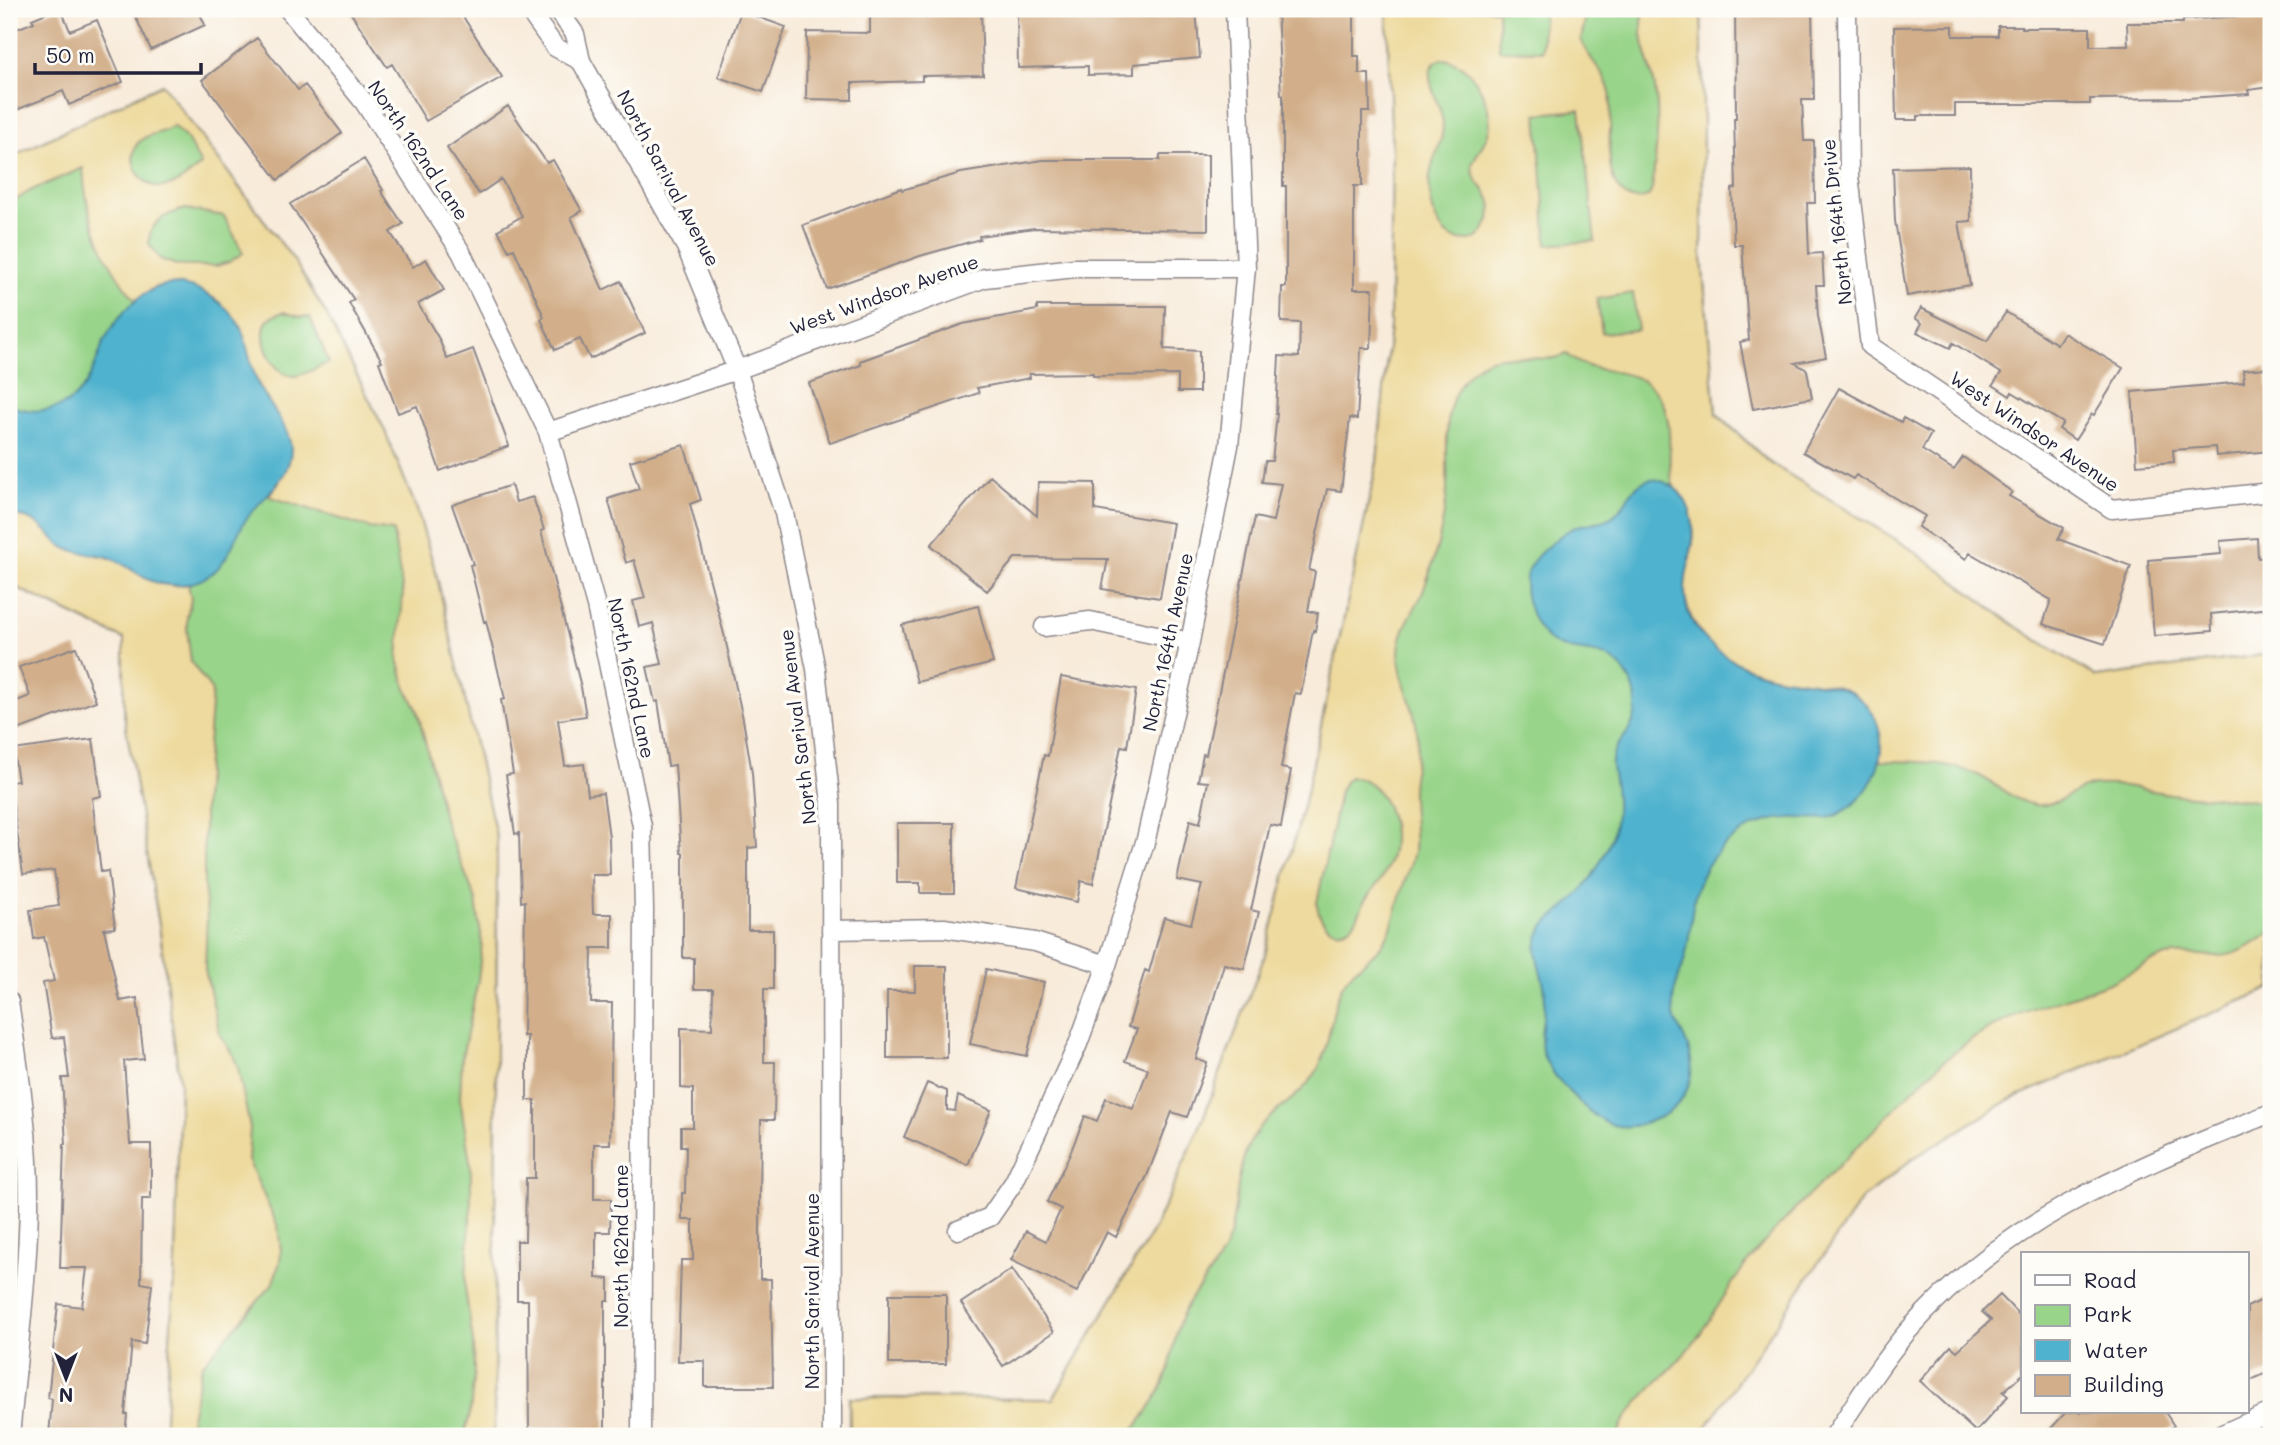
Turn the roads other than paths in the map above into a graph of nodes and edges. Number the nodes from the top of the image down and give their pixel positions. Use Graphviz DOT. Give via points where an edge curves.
graph roads {
  1 [pos="288,9"];
  2 [pos="528,9"];
  3 [pos="557,9"];
  4 [pos="1235,9"];
  5 [pos="1847,9"];
  6 [pos="581,61"];
  7 [pos="1246,268"];
  8 [pos="1871,346"];
  9 [pos="737,370"];
  10 [pos="548,432"];
  11 [pos="2271,492"];
  12 [pos="1044,627"];
  13 [pos="1190,642"];
  14 [pos="831,930"];
  15 [pos="1107,965"];
  16 [pos="9,1001"];
  17 [pos="2271,1113"];
  18 [pos="958,1230"];
  19 [pos="2271,1412"];
  20 [pos="10,1436"];
  21 [pos="641,1436"];
  22 [pos="832,1436"];
  23 [pos="1834,1436"];
  24 [pos="2218,1436"];
  1 -- 10 [label="street, North 162nd Lane" via="364,102 461,252"];
  2 -- 6 [label="street, North Sarival Avenue" via="555,47"];
  3 -- 6 [label="street, North Sarival Avenue" via="575,34"];
  4 -- 7 [label="street, North 164th Avenue"];
  5 -- 8 [label="street, North 164th Drive" via="1849,176"];
  6 -- 9 [label="street, North Sarival Avenue" via="686,247"];
  7 -- 9 [label="street, West Windsor Avenue" via="1075,268 985,278"];
  7 -- 13 [label="street, North 164th Avenue" via="1228,446"];
  8 -- 11 [label="street, West Windsor Avenue" via="2112,509"];
  9 -- 10 [label="street, West Windsor Avenue"];
  9 -- 14 [label="street, North Sarival Avenue" via="784,513 816,669 831,804"];
  10 -- 21 [label="street, North 162nd Lane" via="596,606 642,826"];
  12 -- 13 [label="street" via="1090,621"];
  13 -- 15 [label="street, North 164th Avenue" via="1146,839"];
  14 -- 15 [label="street" via="944,928 1035,942"];
  14 -- 22 [label="street, North Sarival Avenue"];
  15 -- 18 [label="street, North 164th Avenue" via="1078,1044 1014,1182 990,1217"];
  16 -- 20 [label="street" via="23,1103 29,1206"];
  17 -- 23 [label="street" via="2096,1188 2012,1238 1958,1282 1908,1332 1875,1372"];
  19 -- 24 [label="street"];
}
